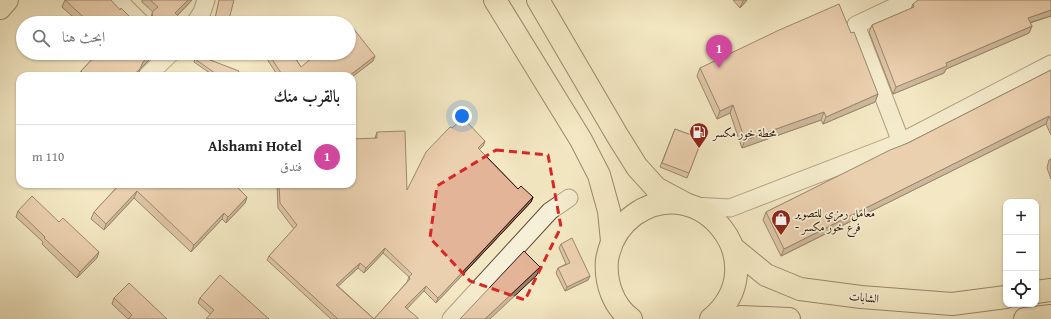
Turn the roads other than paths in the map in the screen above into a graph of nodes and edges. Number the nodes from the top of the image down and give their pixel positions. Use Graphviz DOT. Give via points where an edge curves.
graph roads {
  1 [pos="7,0"];
  2 [pos="118,0"];
  3 [pos="206,0"];
  4 [pos="495,0"];
  5 [pos="909,0"];
  6 [pos="544,3"];
  7 [pos="0,8"];
  8 [pos="134,16"];
  9 [pos="199,16"];
  10 [pos="164,60"];
  11 [pos="1051,64"];
  12 [pos="151,72"];
  13 [pos="901,142"];
  14 [pos="569,198"];
  15 [pos="691,206"];
  16 [pos="612,241"];
  17 [pos="733,248"];
  18 [pos="1051,290"];
  19 [pos="1039,292"];
  20 [pos="1003,296"];
  21 [pos="1051,316"];
  22 [pos="629,318"];
  23 [pos="451,319"];
  24 [pos="711,319"];
  25 [pos="730,319"];
  26 [pos="780,319"];
  27 [pos="789,319"];
  28 [pos="1025,319"];
  1 -- 7 [label="main road"];
  2 -- 8 [label="street"];
  3 -- 9 [label="street"];
  4 -- 16 [label="main road" via="581,140 599,175 609,211"];
  5 -- 13 [label="street" via="856,25"];
  6 -- 15 [label="main road" via="637,167 656,188"];
  10 -- 12 [label="street"];
  11 -- 13 [label="street"];
  13 -- 15 [label="street" via="730,208"];
  14 -- 23 [label="street" via="550,211"];
  15 -- 16 [label="main road" via="664,203 645,209 628,220"];
  15 -- 17 [label="main road" via="712,218 725,232"];
  16 -- 22 [label="main road" via="606,267 608,280 618,305"];
  17 -- 20 [label="main road, الشابات" via="766,275 800,289 952,304"];
  17 -- 24 [label="main road" via="736,260 734,284 724,305"];
  18 -- 19 [label="main road"];
  21 -- 28 [label="main road"];
  25 -- 26 [label="main road"];
  26 -- 27 [label="main road"];
}
